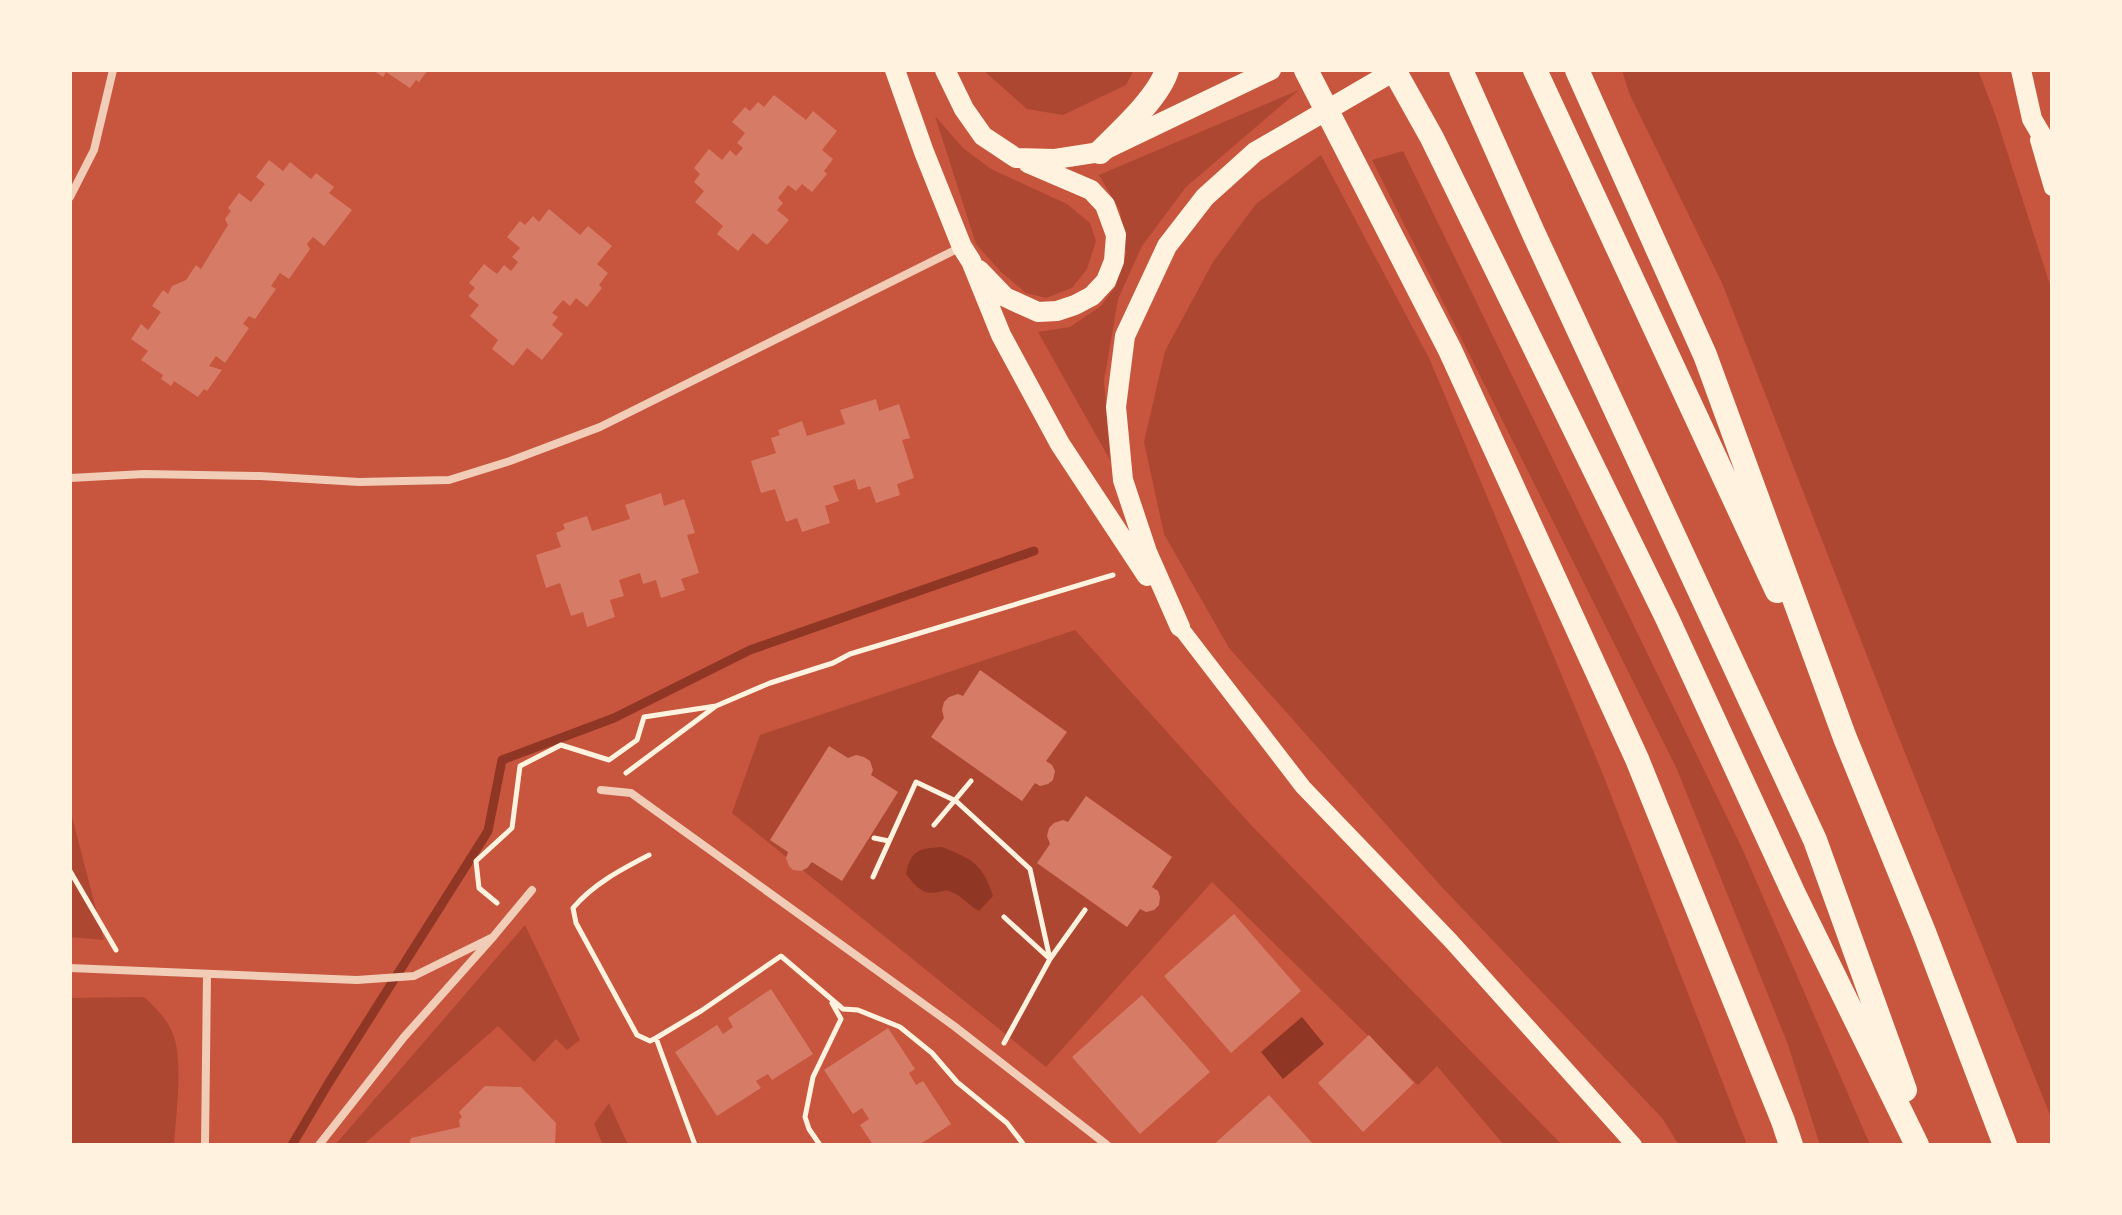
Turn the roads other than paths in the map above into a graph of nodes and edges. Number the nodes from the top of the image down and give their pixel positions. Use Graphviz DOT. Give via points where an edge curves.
graph roads {
  1 [pos="113,70"];
  2 [pos="895,70"];
  3 [pos="945,70"];
  4 [pos="1167,70"];
  5 [pos="1271,70"];
  6 [pos="1306,70"];
  7 [pos="1395,70"];
  8 [pos="1461,70"];
  9 [pos="1577,70"];
  10 [pos="2021,70"];
  11 [pos="1539,78"];
  12 [pos="2032,119"];
  13 [pos="1100,152"];
  14 [pos="2052,153"];
  15 [pos="1016,158"];
  16 [pos="2052,188"];
  17 [pos="70,197"];
  18 [pos="967,254"];
  19 [pos="70,478"];
  20 [pos="1180,627"];
  21 [pos="1845,738"];
  22 [pos="601,790"];
  23 [pos="532,890"];
  24 [pos="493,937"];
  25 [pos="70,968"];
  26 [pos="207,975"];
  27 [pos="205,1145"];
  28 [pos="319,1145"];
  29 [pos="1107,1145"];
  30 [pos="1634,1145"];
  31 [pos="1791,1145"];
  32 [pos="1917,1145"];
  33 [pos="1925,1145"];
  34 [pos="2005,1145"];
  1 -- 17 [label="street" via="94,150"];
  2 -- 18 [label="main road"];
  3 -- 15 [label="main road" via="983,136"];
  4 -- 13 [label="highway" via="1133,118"];
  5 -- 13 [label="main road"];
  6 -- 31 [label="highway" via="1450,350 1637,759"];
  7 -- 20 [label="main road" via="1255,152 1205,197 1167,246 1125,336 1116,407 1123,480"];
  7 -- 32 [label="highway" via="1667,618"];
  8 -- 33 [label="highway" via="1815,840"];
  9 -- 21 [label="highway" via="1705,355"];
  10 -- 12 [label="main road"];
  11 -- 21 [label="highway"];
  12 -- 14 [label="main road"];
  12 -- 16 [label="main road"];
  13 -- 15 [label="main road"];
  15 -- 18 [label="main road" via="1091,190 1105,205 1116,235 1106,281 1075,305 1038,312 1005,297"];
  18 -- 19 [label="street" via="600,427 449,480 144,474"];
  18 -- 20 [label="main road" via="1001,335 1060,444"];
  20 -- 30 [label="main road" via="1303,787 1451,941"];
  21 -- 34 [label="highway"];
  22 -- 29 [label="street" via="631,793 954,1026"];
  23 -- 24 [label="street"];
  24 -- 26 [label="street" via="414,976 357,980"];
  24 -- 28 [label="street" via="404,1037"];
  25 -- 26 [label="street"];
  26 -- 27 [label="street"];
}
